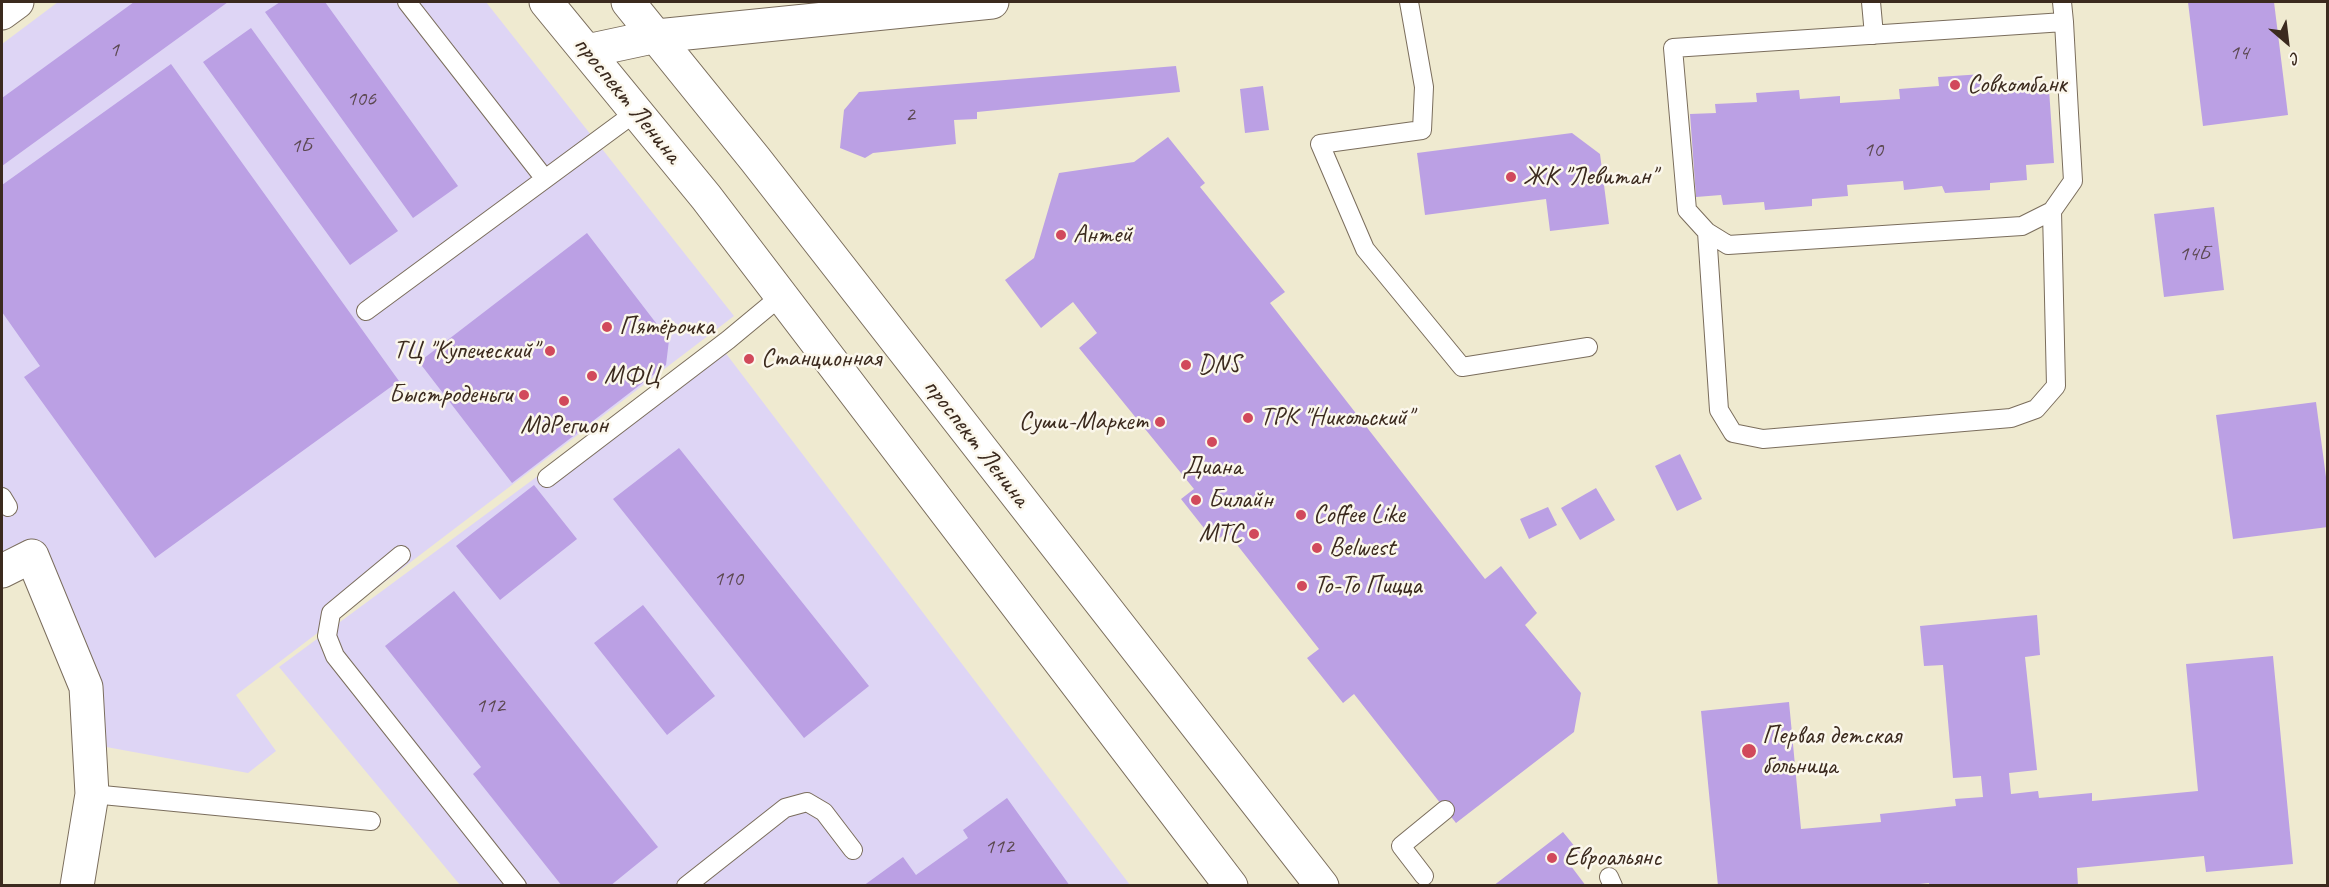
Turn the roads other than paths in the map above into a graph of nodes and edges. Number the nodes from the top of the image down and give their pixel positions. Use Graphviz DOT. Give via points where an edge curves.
graph roads {
  1 [pos="17,2"];
  2 [pos="407,2"];
  3 [pos="546,2"];
  4 [pos="628,2"];
  5 [pos="992,2"];
  6 [pos="1409,2"];
  7 [pos="1871,2"];
  8 [pos="2062,2"];
  9 [pos="2,13"];
  10 [pos="2064,22"];
  11 [pos="1874,35"];
  12 [pos="657,36"];
  13 [pos="587,51"];
  14 [pos="636,112"];
  15 [pos="545,179"];
  16 [pos="2052,211"];
  17 [pos="1707,232"];
  18 [pos="781,296"];
  19 [pos="366,311"];
  20 [pos="1588,347"];
  21 [pos="547,478"];
  22 [pos="401,555"];
  23 [pos="2,571"];
  24 [pos="92,794"];
  25 [pos="1445,810"];
  26 [pos="371,821"];
  27 [pos="853,850"];
  28 [pos="1424,876"];
  29 [pos="1319,884"];
  30 [pos="77,885"];
  31 [pos="517,885"];
  32 [pos="686,885"];
  33 [pos="1231,885"];
  1 -- 9 [label="main road"];
  2 -- 15 [label="lane"];
  3 -- 13 [label="main road, проспект Ленина"];
  4 -- 12 [label="main road, проспект Ленина"];
  5 -- 12 [label="main road"];
  6 -- 20 [label="lane" via="1424,87 1422,130 1320,144 1365,249 1462,367"];
  7 -- 11 [label="lane"];
  8 -- 10 [label="lane"];
  10 -- 11 [label="lane"];
  10 -- 16 [label="lane" via="2073,181"];
  11 -- 17 [label="lane" via="1673,48 1687,210"];
  12 -- 13 [label="main road"];
  12 -- 29 [label="main road, проспект Ленина"];
  13 -- 14 [label="main road, проспект Ленина"];
  14 -- 15 [label="lane"];
  14 -- 18 [label="main road, проспект Ленина"];
  15 -- 19 [label="lane"];
  16 -- 17 [label="lane" via="2022,226 1728,245"];
  16 -- 17 [label="lane" via="2056,386 2036,409 2011,418 1763,439 1733,433 1719,410"];
  18 -- 21 [label="lane"];
  18 -- 33 [label="main road, проспект Ленина"];
  22 -- 31 [label="lane" via="331,613 327,636 335,656"];
  23 -- 24 [label="main road" via="32,556 86,687"];
  24 -- 26 [label="lane"];
  24 -- 30 [label="main road"];
  25 -- 28 [label="lane" via="1401,846"];
  27 -- 32 [label="lane" via="824,813 807,802 784,808"];
}
